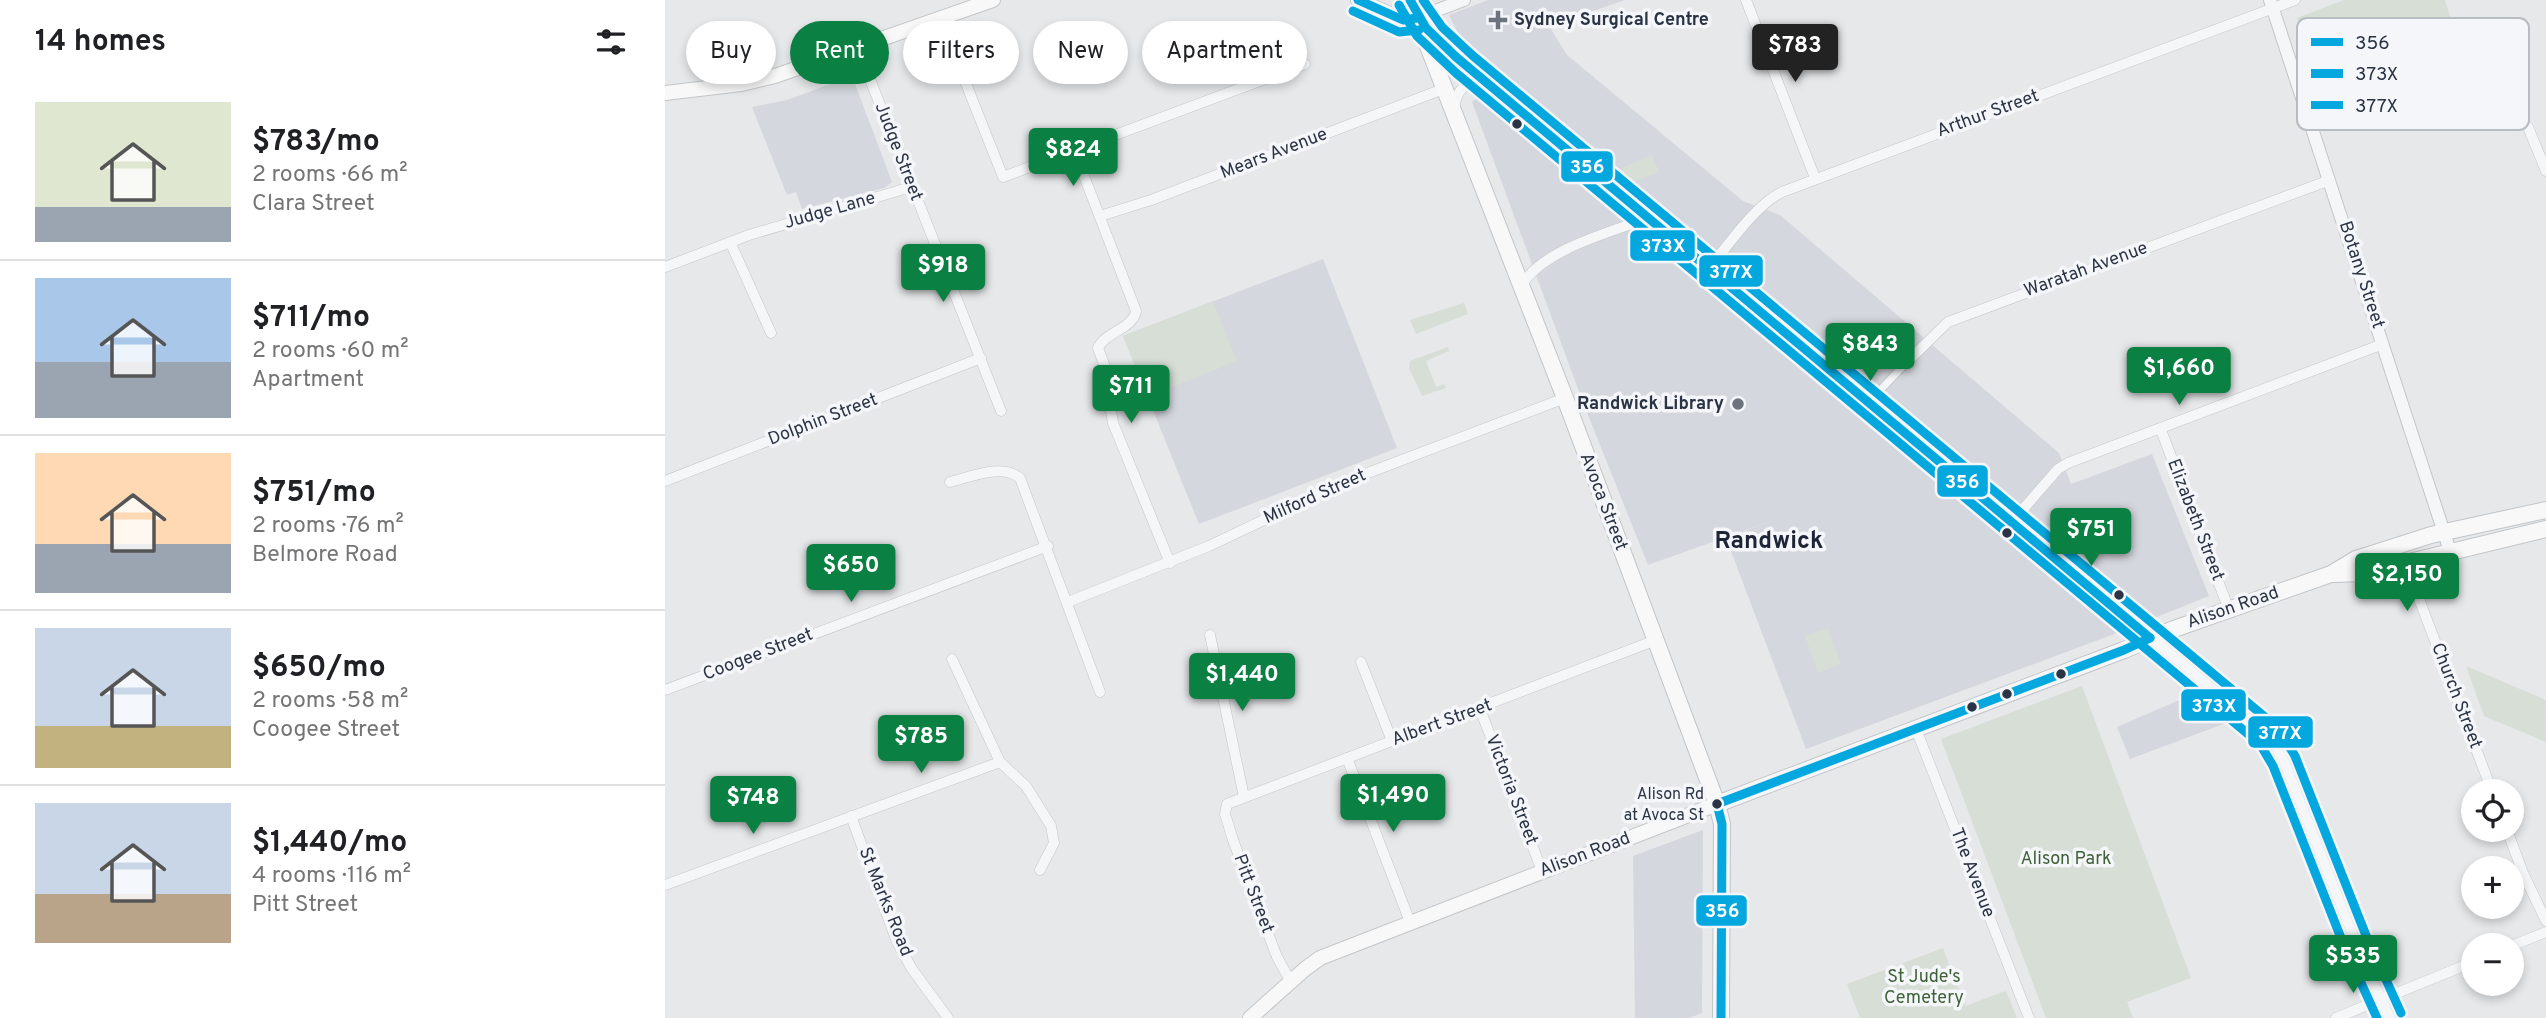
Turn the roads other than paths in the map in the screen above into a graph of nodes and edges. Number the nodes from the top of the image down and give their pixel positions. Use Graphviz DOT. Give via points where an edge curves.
graph roads {
  1 [pos="993,0"];
  2 [pos="1358,0"];
  3 [pos="1410,0"];
  4 [pos="1464,0"];
  5 [pos="1759,0"];
  6 [pos="2295,0"];
  7 [pos="1747,2"];
  8 [pos="2272,4"];
  9 [pos="940,18"];
  10 [pos="1417,18"];
  11 [pos="889,37"];
  12 [pos="790,71"];
  13 [pos="2297,80"];
  14 [pos="1488,83"];
  15 [pos="872,84"];
  16 [pos="1252,84"];
  17 [pos="1446,88"];
  18 [pos="665,93"];
  19 [pos="1454,109"];
  20 [pos="2529,129"];
  21 [pos="2314,130"];
  22 [pos="1075,150"];
  23 [pos="2546,171"];
  24 [pos="1815,178"];
  25 [pos="2330,180"];
  26 [pos="911,187"];
  27 [pos="1100,216"];
  28 [pos="1648,218"];
  29 [pos="731,244"];
  30 [pos="665,267"];
  31 [pos="1709,268"];
  32 [pos="1521,286"];
  33 [pos="771,333"];
  34 [pos="2383,344"];
  35 [pos="981,358"];
  36 [pos="1906,363"];
  37 [pos="1565,398"];
  38 [pos="1869,402"];
  39 [pos="1001,411"];
  40 [pos="2161,429"];
  41 [pos="665,481"];
  42 [pos="950,482"];
  43 [pos="2546,510"];
  44 [pos="2012,522"];
  45 [pos="2546,529"];
  46 [pos="2444,532"];
  47 [pos="1048,547"];
  48 [pos="2450,551"];
  49 [pos="2405,562"];
  50 [pos="1170,563"];
  51 [pos="2331,575"];
  52 [pos="1067,602"];
  53 [pos="2229,610"];
  54 [pos="1210,635"];
  55 [pos="2150,638"];
  56 [pos="1656,640"];
  57 [pos="952,659"];
  58 [pos="1361,662"];
  59 [pos="665,690"];
  60 [pos="1100,692"];
  61 [pos="1480,709"];
  62 [pos="1916,729"];
  63 [pos="1392,741"];
  64 [pos="1347,758"];
  65 [pos="1000,762"];
  66 [pos="2487,779"];
  67 [pos="1244,797"];
  68 [pos="1227,804"];
  69 [pos="1717,804"];
  70 [pos="852,816"];
  71 [pos="2511,842"];
  72 [pos="1040,870"];
  73 [pos="1542,871"];
  74 [pos="665,885"];
  75 [pos="2546,921"];
  76 [pos="1410,922"];
  77 [pos="2546,932"];
  78 [pos="2524,941"];
  79 [pos="2461,967"];
  80 [pos="1291,982"];
  81 [pos="2381,1001"];
  82 [pos="948,1018"];
  83 [pos="1250,1018"];
  84 [pos="1721,1018"];
  85 [pos="2029,1018"];
  86 [pos="2336,1018"];
  87 [pos="2390,1018"];
  1 -- 9 [label="main road"];
  2 -- 10 [label="main road" via="1403,20"];
  3 -- 10 [label="main road, Avoca Street"];
  4 -- 10 [label="street"];
  5 -- 7 [label="street"];
  6 -- 8 [label="street, Arthur Street"];
  7 -- 24 [label="street"];
  8 -- 13 [label="street, Botany Street"];
  8 -- 24 [label="street, Arthur Street"];
  9 -- 11 [label="main road"];
  9 -- 22 [label="street" via="1003,177"];
  10 -- 14 [label="street"];
  10 -- 17 [label="main road, Avoca Street"];
  12 -- 18 [label="main road" via="741,84"];
  14 -- 19 [label="street" via="1465,85"];
  14 -- 28 [label="street"];
  15 -- 26 [label="street, Judge Street"];
  16 -- 22 [label="street"];
  17 -- 19 [label="main road, Avoca Street"];
  17 -- 27 [label="street, Mears Avenue"];
  19 -- 32 [label="main road, Avoca Street"];
  20 -- 23 [label="street"];
  21 -- 25 [label="street, Botany Street"];
  22 -- 27 [label="street"];
  24 -- 31 [label="street, Arthur Street" via="1770,198"];
  25 -- 34 [label="street, Botany Street"];
  25 -- 36 [label="street, Waratah Avenue" via="1948,322"];
  26 -- 29 [label="street, Judge Lane"];
  26 -- 35 [label="street, Judge Street"];
  27 -- 50 [label="street" via="1136,314 1098,348 1114,391 1113,423"];
  28 -- 31 [label="street"];
  28 -- 32 [label="street" via="1550,257 1531,270"];
  29 -- 30 [label="street, Judge Lane"];
  29 -- 33 [label="street"];
  31 -- 38 [label="street"];
  32 -- 37 [label="main road, Avoca Street"];
  34 -- 40 [label="street"];
  34 -- 46 [label="street, Botany Street"];
  35 -- 39 [label="street, Judge Street"];
  35 -- 41 [label="street, Dolphin Street"];
  36 -- 38 [label="street, Waratah Avenue"];
  37 -- 50 [label="street, Milford Street" via="1344,482"];
  37 -- 56 [label="main road, Avoca Street"];
  38 -- 44 [label="street"];
  40 -- 44 [label="street" via="2058,468"];
  40 -- 53 [label="street, Elizabeth Street"];
  42 -- 47 [label="street" via="997,471 1014,473 1024,484"];
  43 -- 46 [label="main road, Alison Road"];
  44 -- 55 [label="street"];
  45 -- 48 [label="main road, Alison Road"];
  46 -- 48 [label="street, Botany Street"];
  46 -- 51 [label="main road, Alison Road" via="2356,559"];
  47 -- 52 [label="street"];
  47 -- 59 [label="street, Coogee Street"];
  48 -- 49 [label="main road, Alison Road"];
  49 -- 51 [label="main road, Alison Road" via="2364,573"];
  49 -- 66 [label="street, Church Street"];
  50 -- 52 [label="street, Milford Street"];
  51 -- 53 [label="main road, Alison Road"];
  52 -- 60 [label="street"];
  53 -- 55 [label="main road, Alison Road"];
  54 -- 67 [label="street"];
  55 -- 62 [label="main road, Alison Road"];
  55 -- 81 [label="street" via="2263,731 2279,750"];
  56 -- 61 [label="street, Albert Street"];
  56 -- 69 [label="main road, Avoca Street"];
  57 -- 65 [label="street"];
  58 -- 63 [label="street"];
  61 -- 63 [label="street, Albert Street"];
  61 -- 73 [label="street, Victoria Street"];
  62 -- 69 [label="main road, Alison Road"];
  62 -- 85 [label="street, The Avenue"];
  63 -- 64 [label="street, Albert Street"];
  64 -- 67 [label="street, Albert Street"];
  64 -- 76 [label="street"];
  65 -- 70 [label="street"];
  65 -- 72 [label="street" via="1025,786 1051,826 1054,844"];
  67 -- 68 [label="street, Albert Street"];
  68 -- 80 [label="street, Pitt Street" via="1224,810 1233,840 1277,957"];
  69 -- 73 [label="main road, Alison Road"];
  69 -- 84 [label="main road, Avoca Street" via="1722,824"];
  70 -- 74 [label="street"];
  70 -- 82 [label="street, St Marks Road" via="897,942"];
  71 -- 75 [label="street"];
  73 -- 76 [label="main road, Alison Road"];
  76 -- 80 [label="main road, Alison Road" via="1320,958"];
  77 -- 78 [label="street"];
  79 -- 81 [label="street"];
  80 -- 83 [label="main road, Alison Road"];
  81 -- 86 [label="street"];
  81 -- 87 [label="street"];
}
